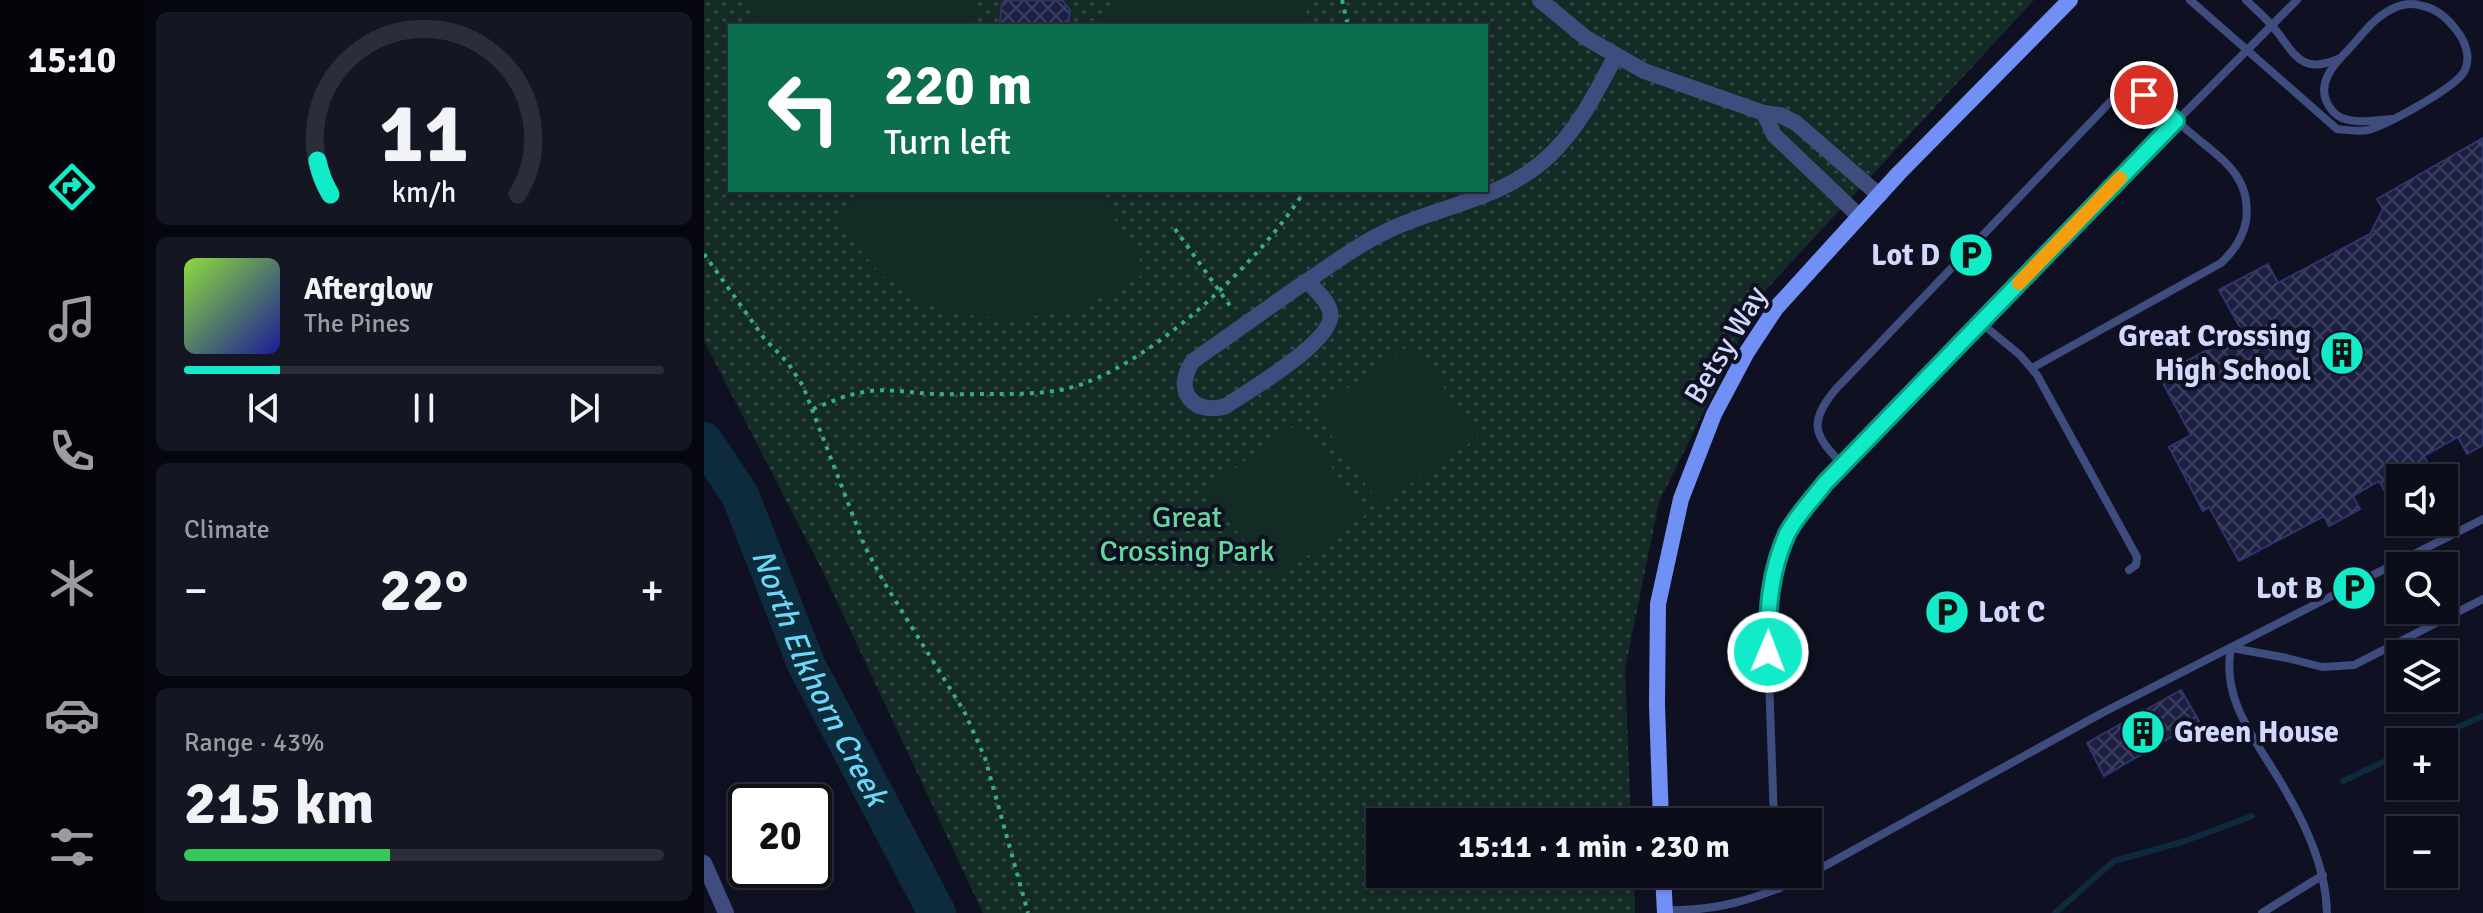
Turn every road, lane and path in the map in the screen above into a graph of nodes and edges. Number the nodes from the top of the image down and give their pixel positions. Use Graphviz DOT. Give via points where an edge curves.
graph roads {
  1 [pos="1342,0"];
  2 [pos="1540,0"];
  3 [pos="2070,0"];
  4 [pos="2190,0"];
  5 [pos="2246,0"];
  6 [pos="2297,0"];
  7 [pos="1348,24"];
  8 [pos="2272,25"];
  9 [pos="2246,50"];
  10 [pos="1616,55"];
  11 [pos="2342,56"];
  12 [pos="1764,113"];
  13 [pos="2391,119"];
  14 [pos="2176,121"];
  15 [pos="1821,146"];
  16 [pos="1805,164"];
  17 [pos="1304,192"];
  18 [pos="1879,195"];
  19 [pos="1859,216"];
  20 [pos="1175,229"];
  21 [pos="704,254"];
  22 [pos="1307,281"];
  23 [pos="1220,291"];
  24 [pos="1981,323"];
  25 [pos="1243,326"];
  26 [pos="2032,368"];
  27 [pos="813,409"];
  28 [pos="1843,465"];
  29 [pos="2483,519"];
  30 [pos="2129,570"];
  31 [pos="2483,599"];
  32 [pos="2231,648"];
  33 [pos="1661,808"];
  34 [pos="1774,808"];
  35 [pos="704,863"];
  36 [pos="2323,875"];
  37 [pos="1664,888"];
  38 [pos="1778,889"];
  39 [pos="1665,912"];
  40 [pos="726,913"];
  41 [pos="1028,913"];
  42 [pos="2262,913"];
  43 [pos="2327,913"];
  1 -- 7 [label="path"];
  2 -- 10 [label="street"];
  3 -- 18 [label="street, Betsy Way"];
  4 -- 9 [label="lane"];
  5 -- 8 [label="lane"];
  6 -- 8 [label="lane"];
  8 -- 9 [label="lane"];
  8 -- 11 [label="lane" via="2302,62 2326,63"];
  9 -- 13 [label="lane" via="2337,129 2369,130"];
  9 -- 14 [label="lane"];
  10 -- 12 [label="street" via="1644,71"];
  10 -- 22 [label="street" via="1582,118 1548,157 1514,182 1390,229"];
  11 -- 13 [label="lane" via="2324,85 2324,98 2334,113 2364,122"];
  11 -- 13 [label="lane" via="2374,22 2405,4 2433,10 2457,31 2467,53 2466,69 2457,82"];
  12 -- 15 [label="street" via="1796,123"];
  12 -- 16 [label="street" via="1774,135"];
  14 -- 24 [label="lane"];
  14 -- 26 [label="lane" via="2223,160 2245,189 2245,226 2238,244 2221,263"];
  14 -- 28 [label="lane" via="2144,95 2133,93 2121,94 2101,111 1825,402 1817,419 1821,443"];
  15 -- 16 [label="street"];
  15 -- 18 [label="street"];
  16 -- 19 [label="street"];
  17 -- 23 [label="path" via="1290,216"];
  18 -- 19 [label="street, Betsy Way"];
  19 -- 33 [label="street, Betsy Way" via="1776,308 1747,352 1714,414 1681,499 1658,604"];
  20 -- 23 [label="path"];
  21 -- 27 [label="path" via="788,363"];
  22 -- 25 [label="street"];
  22 -- 25 [label="street" via="1331,312 1323,336 1226,406 1199,406 1183,387 1185,373 1193,361"];
  23 -- 25 [label="path"];
  23 -- 27 [label="path" via="1145,351 1066,389 993,394 893,389 846,396"];
  24 -- 26 [label="lane"];
  24 -- 28 [label="lane"];
  26 -- 30 [label="lane" via="2137,557"];
  27 -- 41 [label="path" via="865,547 964,711 985,758"];
  28 -- 34 [label="lane" via="1788,531 1773,570 1767,620"];
  29 -- 32 [label="lane"];
  31 -- 32 [label="lane" via="2354,665 2322,667"];
  32 -- 36 [label="lane" via="2227,666 2232,698 2281,783"];
  32 -- 38 [label="lane"];
  35 -- 40 [label="street"];
  36 -- 42 [label="lane"];
  36 -- 43 [label="lane"];
  37 -- 39 [label="street"];
  38 -- 39 [label="lane" via="1700,911"];
}
